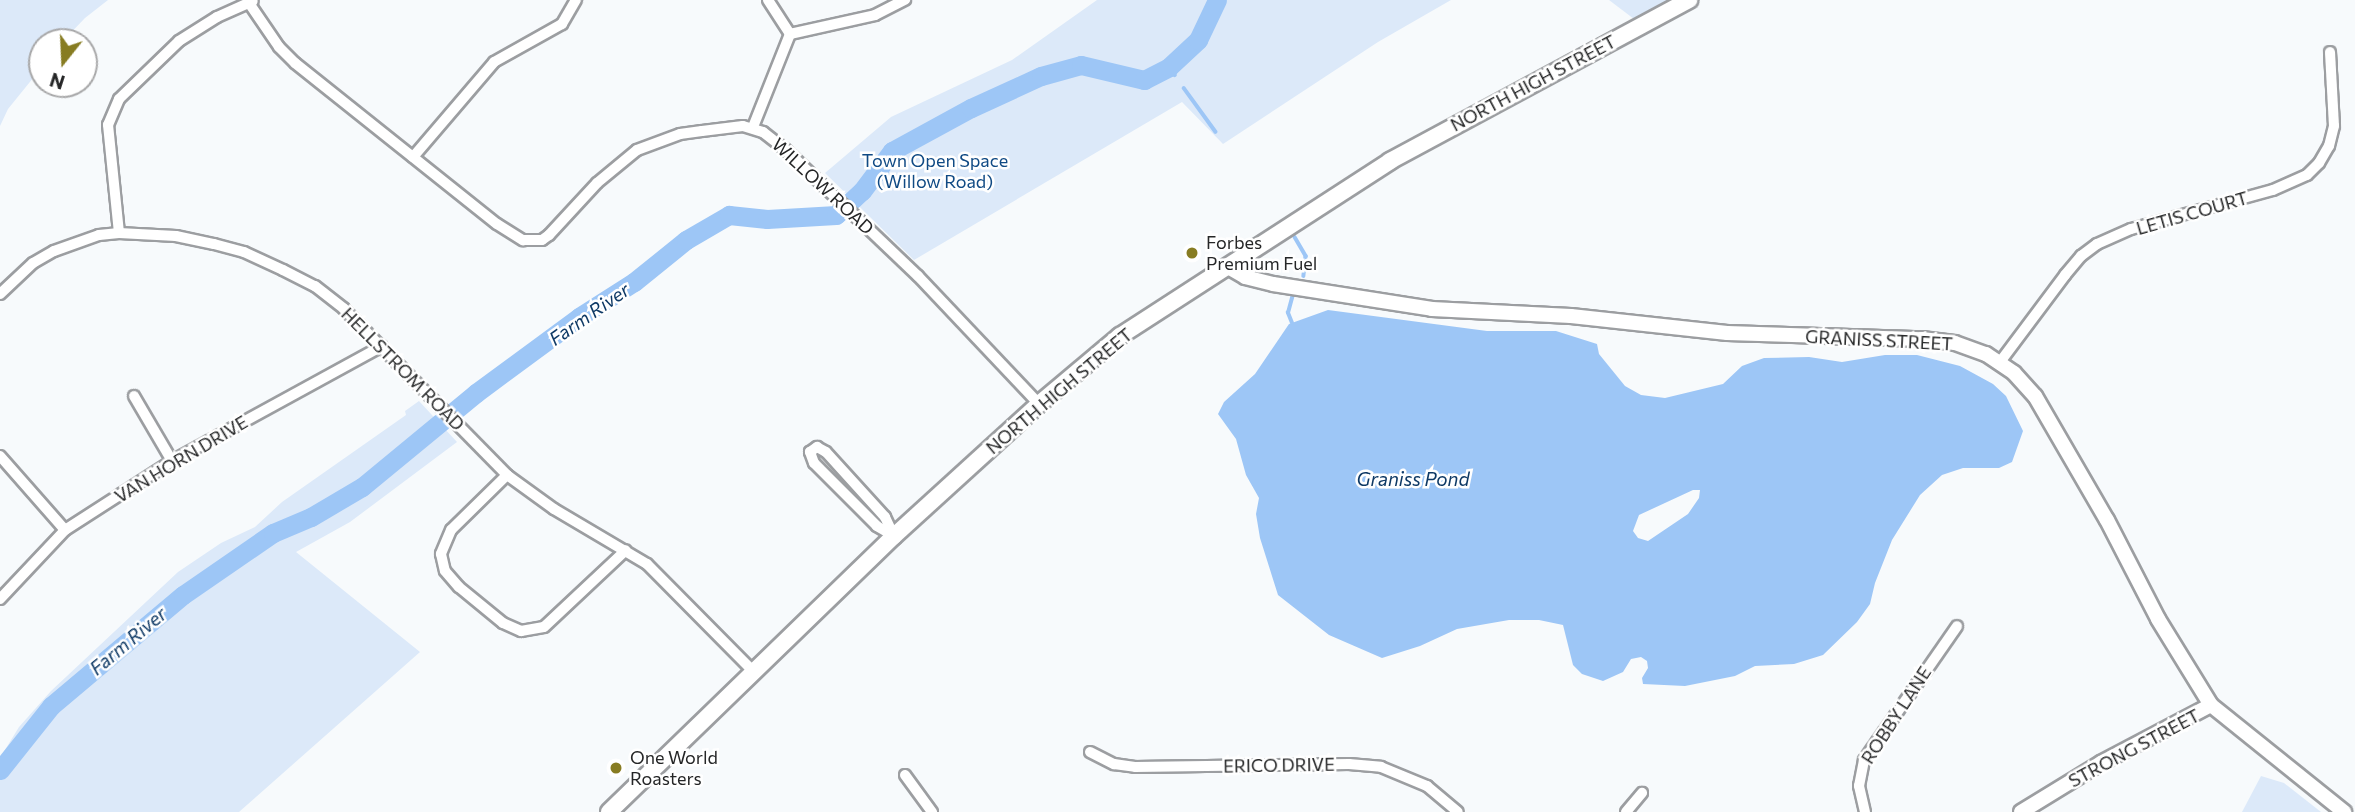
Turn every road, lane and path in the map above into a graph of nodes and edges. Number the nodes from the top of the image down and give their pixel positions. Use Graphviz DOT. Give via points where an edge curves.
graph roads {
  1 [pos="576,0"];
  2 [pos="768,0"];
  3 [pos="905,0"];
  4 [pos="1689,0"];
  5 [pos="252,1"];
  6 [pos="790,34"];
  7 [pos="2330,51"];
  8 [pos="753,127"];
  9 [pos="414,157"];
  10 [pos="119,233"];
  11 [pos="1228,267"];
  12 [pos="0,294"];
  13 [pos="382,346"];
  14 [pos="2000,362"];
  15 [pos="134,397"];
  16 [pos="1039,404"];
  17 [pos="0,456"];
  18 [pos="172,461"];
  19 [pos="507,474"];
  20 [pos="65,530"];
  21 [pos="894,536"];
  22 [pos="626,550"];
  23 [pos="0,599"];
  24 [pos="1957,625"];
  25 [pos="752,671"];
  26 [pos="2211,705"];
  27 [pos="1090,752"];
  28 [pos="905,775"];
  29 [pos="1642,793"];
  30 [pos="609,812"];
  31 [pos="932,812"];
  32 [pos="1458,812"];
  33 [pos="1626,812"];
  34 [pos="1865,812"];
  35 [pos="2021,812"];
  36 [pos="2344,812"];
  1 -- 9 [label="street" via="562,24 494,62"];
  2 -- 6 [label="street"];
  3 -- 6 [label="street" via="875,15"];
  4 -- 11 [label="main road, NORTH HIGH STREET" via="1444,130"];
  5 -- 9 [label="street, WILLOW ROAD" via="279,47 295,64"];
  5 -- 10 [label="street" via="178,41 119,99 108,125"];
  6 -- 8 [label="street"];
  7 -- 14 [label="street, LETIS COURT" via="2334,126 2329,146 2307,175 2273,190 2131,229 2098,244 2065,275"];
  8 -- 9 [label="street, WILLOW ROAD" via="680,134 637,150 603,176 550,235 533,241 513,236"];
  8 -- 16 [label="street, WILLOW ROAD" via="773,138 863,223"];
  10 -- 12 [label="street, HELLSTROM ROAD" via="54,251 24,270"];
  10 -- 13 [label="street, HELLSTROM ROAD" via="176,236 244,252 315,286"];
  11 -- 14 [label="street, GRANISS STREET" via="1254,281 1405,306 1571,316 1727,333 1922,339 1970,348"];
  11 -- 16 [label="main road, NORTH HIGH STREET" via="1120,336"];
  13 -- 18 [label="street, VAN HORN DRIVE"];
  13 -- 19 [label="street, HELLSTROM ROAD"];
  14 -- 26 [label="street, GRANISS STREET" via="2035,396"];
  15 -- 18 [label="street"];
  16 -- 21 [label="main road, NORTH HIGH STREET"];
  17 -- 20 [label="street"];
  18 -- 20 [label="street, VAN HORN DRIVE"];
  19 -- 22 [label="street, HELLSTROM ROAD" via="554,509"];
  19 -- 22 [label="street" via="451,530 441,554 445,571 459,587 503,623 528,631 544,627"];
  20 -- 23 [label="street, VAN HORN DRIVE"];
  21 -- 21 [label="street" via="885,517 826,452 811,449 814,463 877,526"];
  21 -- 25 [label="main road, NORTH HIGH STREET"];
  22 -- 25 [label="street, HELLSTROM ROAD" via="662,578"];
  24 -- 34 [label="street, ROBBY LANE" via="1864,760 1859,786"];
  25 -- 30 [label="main road, NORTH HIGH STREET"];
  26 -- 35 [label="street, STRONG STREET"];
  26 -- 36 [label="street, GRANISS STREET"];
  27 -- 32 [label="street, ERICO DRIVE" via="1114,764 1135,767 1381,767 1427,786"];
  28 -- 31 [label="street"];
  29 -- 33 [label="street"];
}
